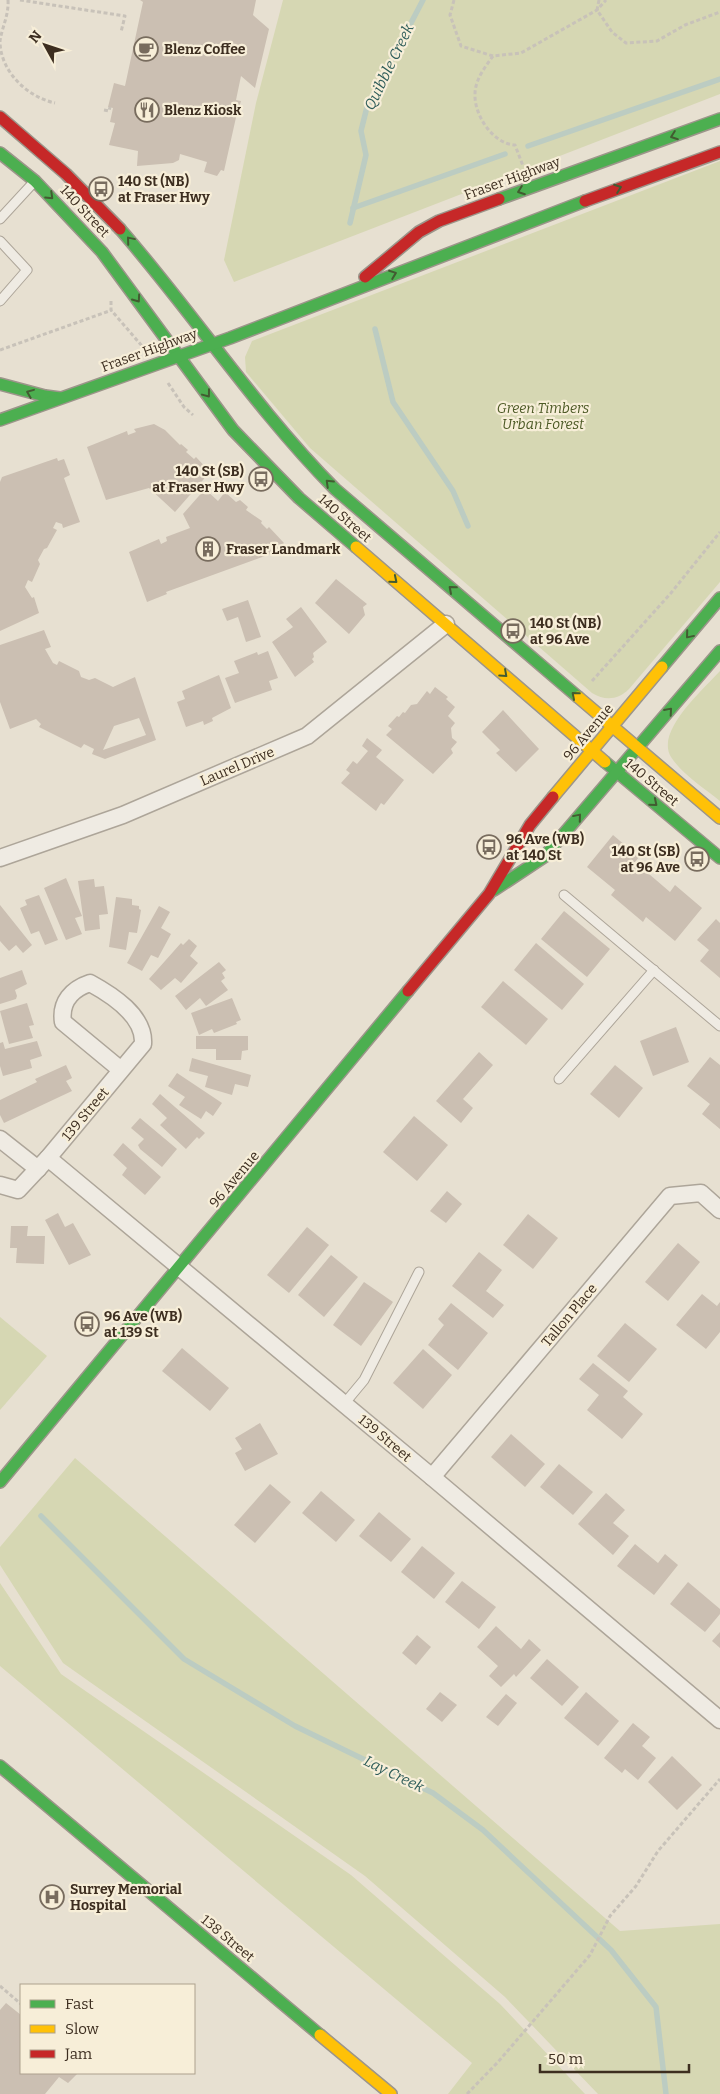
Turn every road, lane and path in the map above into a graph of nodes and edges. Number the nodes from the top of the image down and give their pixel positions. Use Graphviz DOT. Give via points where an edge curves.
graph roads {
  1 [pos="8,0"];
  2 [pos="20,0"];
  3 [pos="454,0"];
  4 [pos="598,0"];
  5 [pos="606,0"];
  6 [pos="597,10"];
  7 [pos="720,12"];
  8 [pos="121,32"];
  9 [pos="492,56"];
  10 [pos="1,61"];
  11 [pos="55,103"];
  12 [pos="110,107"];
  13 [pos="104,110"];
  14 [pos="0,117"];
  15 [pos="720,119"];
  16 [pos="720,152"];
  17 [pos="0,153"];
  18 [pos="523,166"];
  19 [pos="35,181"];
  20 [pos="0,219"];
  21 [pos="0,241"];
  22 [pos="1,298"];
  23 [pos="332,298"];
  24 [pos="212,343"];
  25 [pos="0,350"];
  26 [pos="178,355"];
  27 [pos="157,363"];
  28 [pos="0,384"];
  29 [pos="61,398"];
  30 [pos="0,420"];
  31 [pos="720,532"];
  32 [pos="720,598"];
  33 [pos="446,624"];
  34 [pos="720,651"];
  35 [pos="590,683"];
  36 [pos="612,726"];
  37 [pos="637,748"];
  38 [pos="591,751"];
  39 [pos="616,772"];
  40 [pos="720,818"];
  41 [pos="0,858"];
  42 [pos="720,858"];
  43 [pos="489,894"];
  44 [pos="564,895"];
  45 [pos="654,970"];
  46 [pos="720,1026"];
  47 [pos="121,1070"];
  48 [pos="559,1079"];
  49 [pos="0,1139"];
  50 [pos="43,1164"];
  51 [pos="0,1185"];
  52 [pos="720,1210"];
  53 [pos="180,1268"];
  54 [pos="419,1272"];
  55 [pos="344,1404"];
  56 [pos="432,1477"];
  57 [pos="0,1482"];
  58 [pos="720,1720"];
  59 [pos="0,1766"];
  60 [pos="720,1778"];
  61 [pos="0,1986"];
  62 [pos="20,2003"];
  63 [pos="391,2094"];
  64 [pos="467,2094"];
  1 -- 10 [label="path" via="8,14 0,40"];
  2 -- 8 [label="path" via="124,16"];
  3 -- 9 [label="path" via="450,15 461,46"];
  4 -- 6 [label="path"];
  5 -- 6 [label="path"];
  6 -- 7 [label="path" via="619,39 626,43 657,41 685,25"];
  6 -- 9 [label="path" via="521,53"];
  9 -- 18 [label="path" via="480,75 474,94 476,105 490,131 504,143 515,146"];
  10 -- 11 [label="path" via="24,87"];
  12 -- 13 [label="path" via="109,111"];
  24 -- 14 [label="main road, 140 Street, one-way" via="126,235 53,162"];
  15 -- 23 [label="main road, Fraser Highway, one-way" via="438,221 419,232 357,283"];
  23 -- 16 [label="main road, Fraser Highway, one-way"];
  17 -- 19 [label="main road, 140 Street"];
  19 -- 20 [label="lane"];
  19 -- 26 [label="main road, 140 Street, one-way" via="102,252"];
  21 -- 22 [label="lane" via="27,270"];
  23 -- 24 [label="main road, Fraser Highway"];
  24 -- 26 [label="main road, Fraser Highway"];
  36 -- 24 [label="main road, 140 Street, one-way" via="314,468 277,429"];
  25 -- 27 [label="path" via="111,310"];
  26 -- 27 [label="main road, Fraser Highway"];
  26 -- 33 [label="main road, 140 Street, one-way" via="234,430 266,466"];
  27 -- 29 [label="main road, Fraser Highway"];
  29 -- 28 [label="main road, Fraser Highway, one-way" via="41,397"];
  29 -- 30 [label="main road, Fraser Highway"];
  31 -- 35 [label="path" via="671,593"];
  32 -- 36 [label="main road, 96 Avenue, one-way"];
  33 -- 38 [label="main road, 140 Street, one-way"];
  33 -- 41 [label="street, Laurel Drive" via="307,736 123,815"];
  37 -- 34 [label="main road, 96 Avenue, one-way"];
  36 -- 37 [label="main road, 140 Street"];
  36 -- 38 [label="main road, 96 Avenue"];
  37 -- 39 [label="main road, 96 Avenue"];
  37 -- 40 [label="main road, 140 Street"];
  38 -- 39 [label="main road, 140 Street"];
  38 -- 43 [label="main road, 96 Avenue" via="530,825"];
  39 -- 42 [label="main road, 140 Street, one-way"];
  43 -- 39 [label="main road, 96 Avenue, one-way" via="544,857"];
  43 -- 53 [label="main road, 96 Avenue"];
  44 -- 45 [label="lane"];
  45 -- 46 [label="lane"];
  45 -- 48 [label="lane"];
  47 -- 47 [label="street, 139 Street" via="143,1044 140,1022 104,991 90,983 84,985 74,991 63,1007 64,1022"];
  47 -- 50 [label="street, 139 Street"];
  49 -- 50 [label="street, 139 Street"];
  50 -- 51 [label="street, 139 Street" via="18,1190"];
  50 -- 53 [label="street, 139 Street"];
  52 -- 56 [label="street, Tallon Place" via="701,1193 670,1196"];
  53 -- 55 [label="street, 139 Street"];
  53 -- 57 [label="main road, 96 Avenue"];
  54 -- 55 [label="lane" via="364,1380"];
  55 -- 56 [label="street, 139 Street"];
  56 -- 58 [label="street, 139 Street"];
  59 -- 63 [label="main road, 138 Street"];
  60 -- 64 [label="path" via="658,1851 636,1886 610,1916 590,1955"];
  61 -- 62 [label="path"];
}
